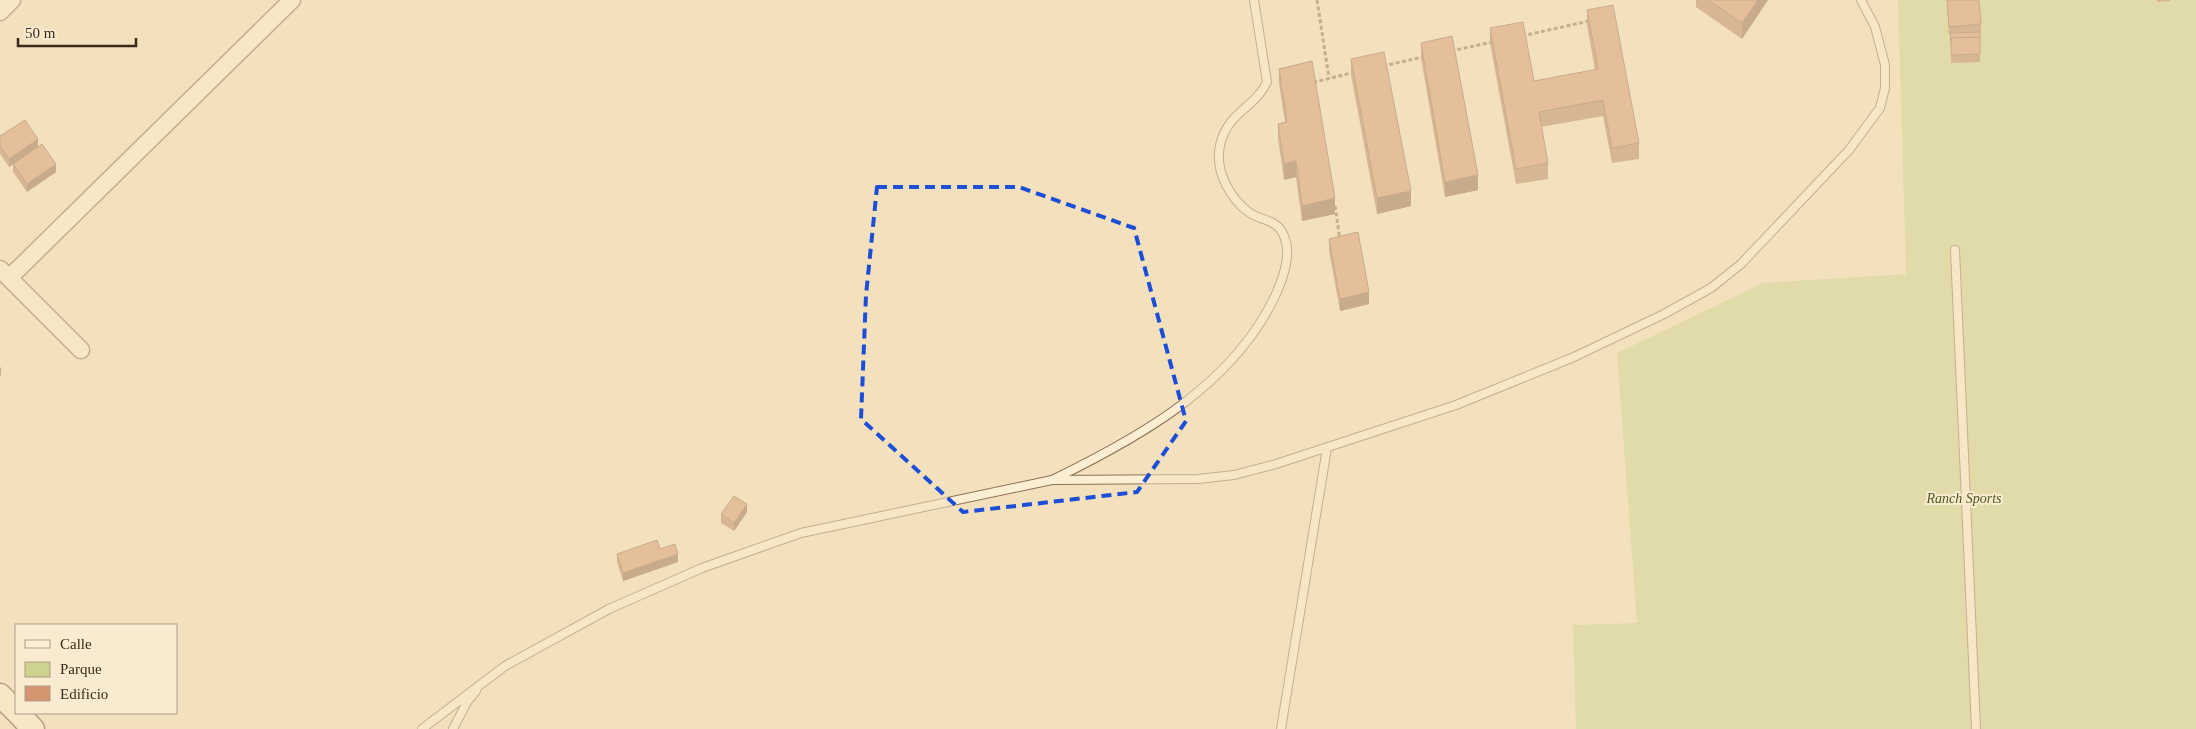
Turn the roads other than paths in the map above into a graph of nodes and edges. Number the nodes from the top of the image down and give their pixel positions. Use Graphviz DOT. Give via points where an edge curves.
graph roads {
  1 [pos="11,0"];
  2 [pos="292,0"];
  3 [pos="1254,0"];
  4 [pos="1861,0"];
  5 [pos="0,12"];
  6 [pos="1954,250"];
  7 [pos="5,274"];
  8 [pos="81,350"];
  9 [pos="1327,448"];
  10 [pos="1052,480"];
  11 [pos="484,682"];
  12 [pos="0,695"];
  13 [pos="15,710"];
  14 [pos="19,714"];
  15 [pos="33,729"];
  16 [pos="422,729"];
  17 [pos="453,729"];
  18 [pos="1281,729"];
  19 [pos="1976,729"];
  1 -- 5 [label="street"];
  2 -- 7 [label="street"];
  3 -- 10 [label="lane" via="1267,82 1263,91 1226,127 1218,166 1237,200 1250,213 1272,222 1282,231 1287,250 1284,278 1261,322 1219,373 1194,396 1104,455"];
  4 -- 9 [label="lane" via="1875,27 1885,65 1885,88 1880,108 1849,150 1742,264 1711,288 1574,357 1456,405"];
  6 -- 19 [label="lane"];
  7 -- 8 [label="street"];
  9 -- 10 [label="lane" via="1234,475 1198,480"];
  9 -- 18 [label="lane"];
  10 -- 11 [label="lane" via="801,533 711,564 609,610 505,666"];
  11 -- 16 [label="lane"];
  11 -- 17 [label="lane" via="467,702"];
  12 -- 13 [label="main road"];
  14 -- 15 [label="main road"];
}
